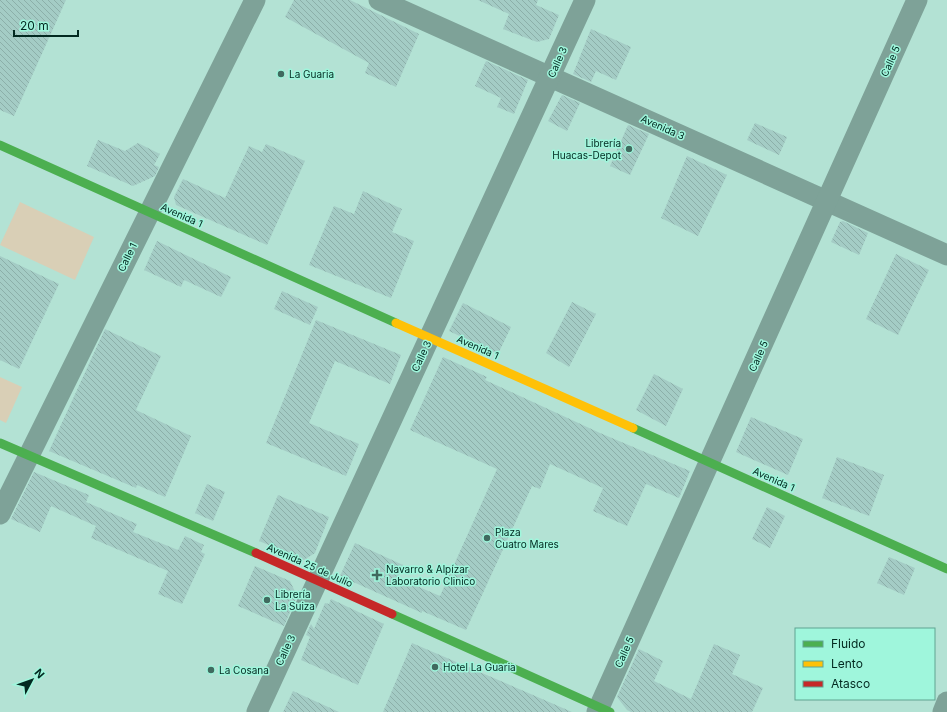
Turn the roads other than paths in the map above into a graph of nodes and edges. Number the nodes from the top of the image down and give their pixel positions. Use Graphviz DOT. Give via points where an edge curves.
graph roads {
  1 [pos="255,0"];
  2 [pos="379,0"];
  3 [pos="585,0"];
  4 [pos="917,0"];
  5 [pos="550,77"];
  6 [pos="0,145"];
  7 [pos="828,202"];
  8 [pos="149,212"];
  9 [pos="947,255"];
  10 [pos="430,338"];
  11 [pos="0,443"];
  12 [pos="29,455"];
  13 [pos="710,463"];
  14 [pos="0,514"];
  15 [pos="947,569"];
  16 [pos="318,580"];
  17 [pos="947,702"];
  18 [pos="602,710"];
  19 [pos="257,712"];
  20 [pos="943,712"];
  1 -- 8 [label="street, Calle 1"];
  2 -- 5 [label="street, Avenida 3"];
  3 -- 5 [label="street, Calle 3"];
  4 -- 7 [label="street, Calle 5"];
  5 -- 7 [label="street, Avenida 3"];
  5 -- 10 [label="street, Calle 3"];
  6 -- 8 [label="street, Avenida 1"];
  7 -- 9 [label="street, Avenida 3"];
  7 -- 13 [label="street, Calle 5"];
  8 -- 10 [label="street, Avenida 1"];
  8 -- 12 [label="street, Calle 1"];
  10 -- 13 [label="street, Avenida 1"];
  10 -- 16 [label="street, Calle 3"];
  11 -- 12 [label="street, Avenida 25 de Julio"];
  12 -- 14 [label="street, Calle 1"];
  12 -- 16 [label="street, Avenida 25 de Julio"];
  13 -- 15 [label="street, Avenida 1"];
  13 -- 18 [label="street, Calle 5"];
  16 -- 18 [label="street, Avenida 25 de Julio"];
  16 -- 19 [label="street, Calle 3"];
  17 -- 20 [label="street"];
}
